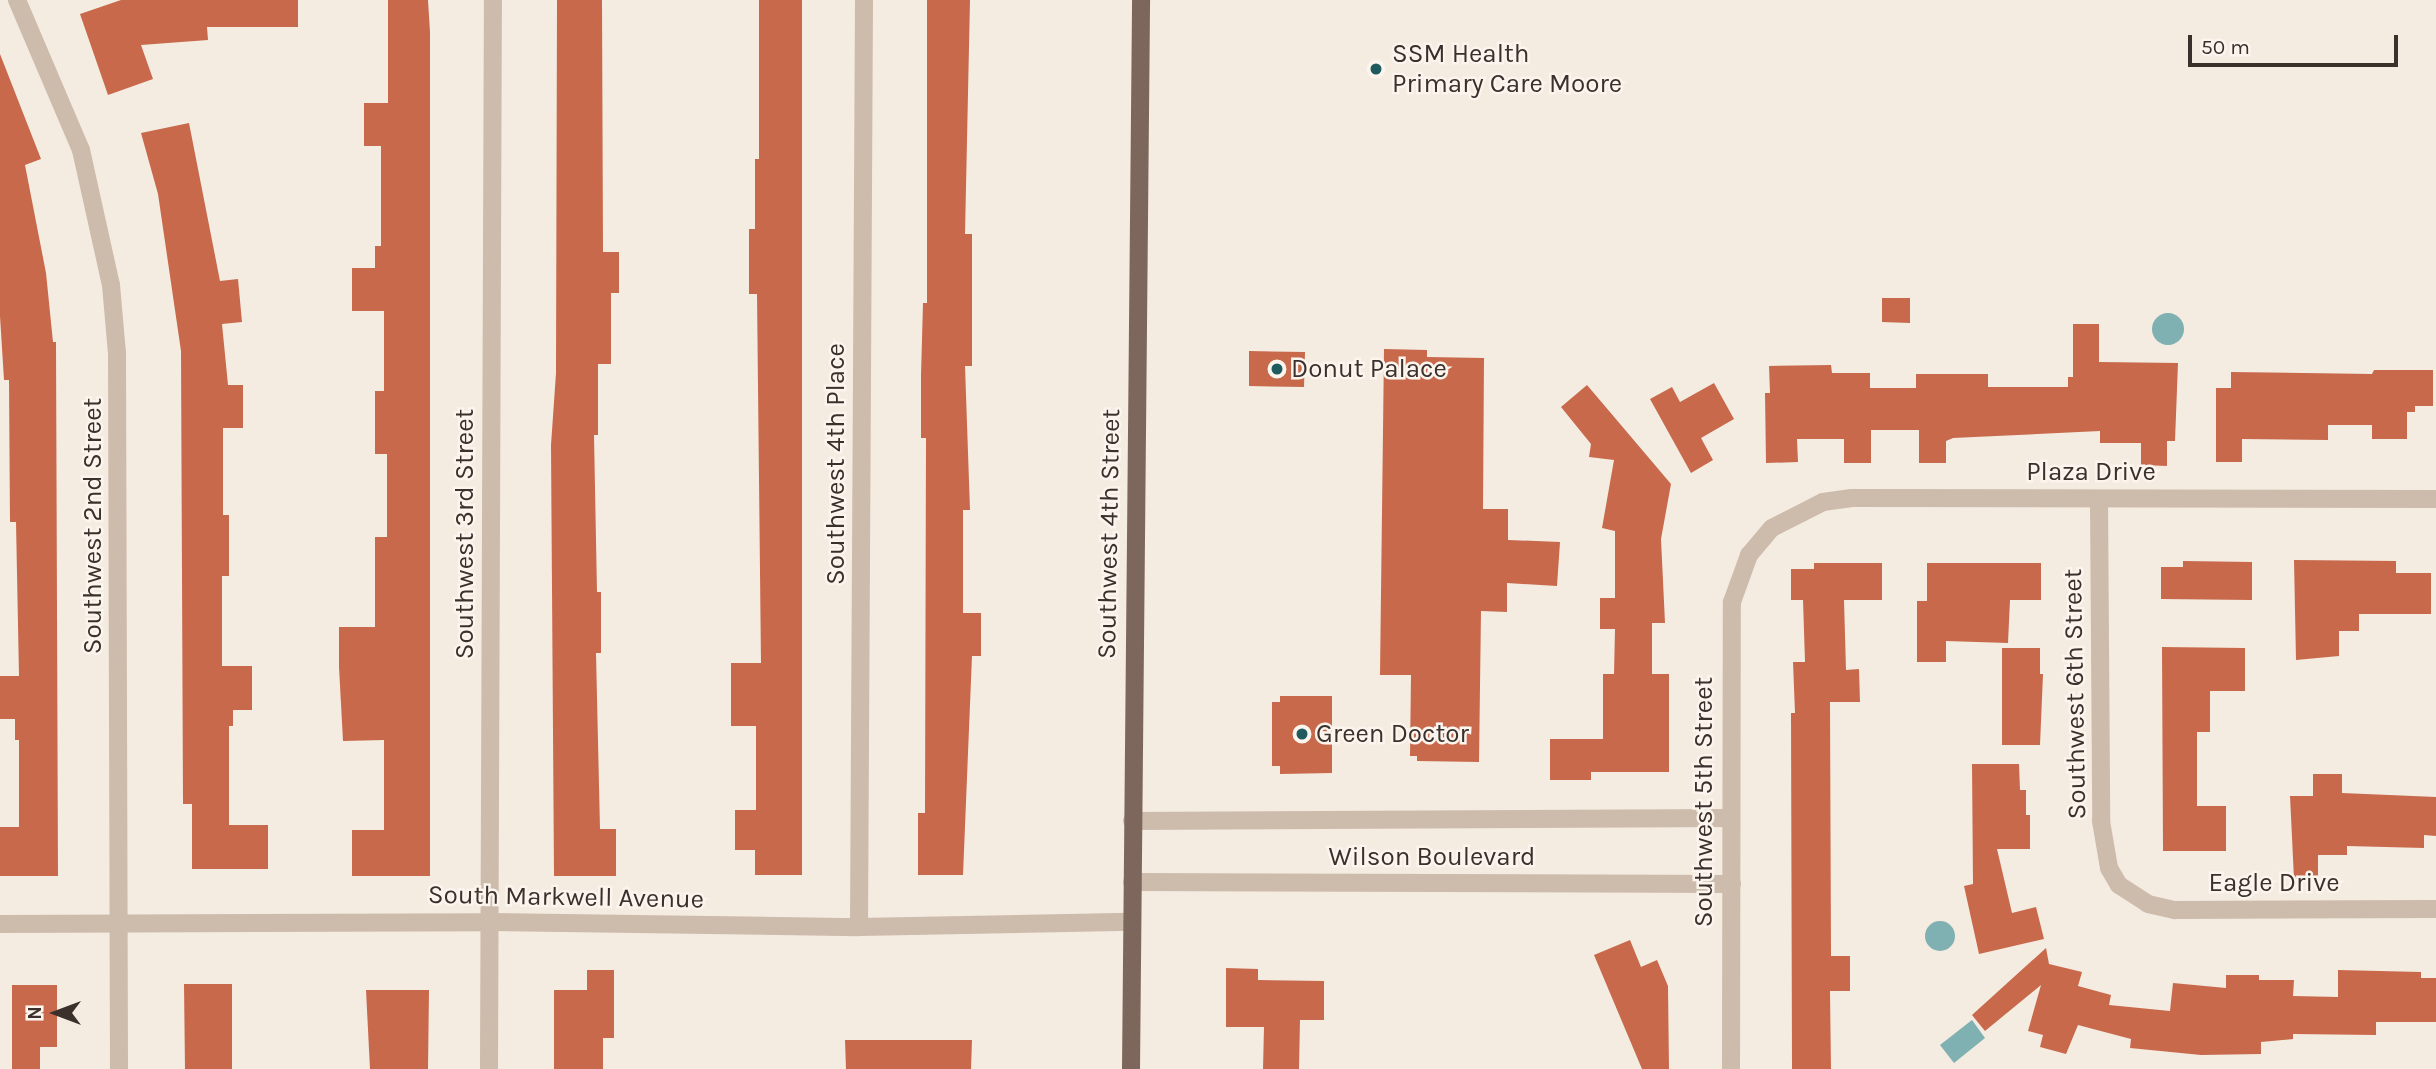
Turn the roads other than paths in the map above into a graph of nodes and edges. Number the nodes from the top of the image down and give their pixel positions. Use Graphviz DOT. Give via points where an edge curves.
graph roads {
  1 [pos="16,0"];
  2 [pos="493,0"];
  3 [pos="863,0"];
  4 [pos="1141,0"];
  5 [pos="2099,499"];
  6 [pos="2436,499"];
  7 [pos="1759,542"];
  8 [pos="1731,818"];
  9 [pos="1132,821"];
  10 [pos="1132,882"];
  11 [pos="1732,884"];
  12 [pos="2119,885"];
  13 [pos="2436,908"];
  14 [pos="490,922"];
  15 [pos="1131,922"];
  16 [pos="0,924"];
  17 [pos="120,924"];
  18 [pos="859,927"];
  19 [pos="119,1069"];
  20 [pos="489,1069"];
  21 [pos="1131,1069"];
  22 [pos="1731,1069"];
  1 -- 17 [label="street, Southwest 2nd Street" via="81,150 111,285 120,425"];
  2 -- 14 [label="street, Southwest 3rd Street"];
  3 -- 18 [label="street, Southwest 4th Place"];
  4 -- 9 [label="main road, Southwest 4th Street"];
  5 -- 6 [label="street, Plaza Drive"];
  5 -- 7 [label="street, Plaza Drive" via="1832,500 1796,513"];
  5 -- 12 [label="street, Southwest 6th Street" via="2101,821 2109,868"];
  7 -- 8 [label="street, Southwest 5th Street" via="1739,576 1732,602"];
  8 -- 9 [label="street, Wilson Boulevard"];
  8 -- 11 [label="street, Southwest 5th Street"];
  9 -- 10 [label="main road, Southwest 4th Street"];
  10 -- 11 [label="street, Wilson Boulevard"];
  10 -- 15 [label="main road, Southwest 4th Street"];
  11 -- 22 [label="street, Southwest 5th Street"];
  12 -- 13 [label="street, Eagle Drive" via="2139,900 2175,910"];
  14 -- 17 [label="street, South Markwell Avenue"];
  14 -- 18 [label="street, South Markwell Avenue"];
  14 -- 20 [label="street, Southwest 3rd Street"];
  15 -- 18 [label="street, South Markwell Avenue"];
  15 -- 21 [label="main road, Southwest 4th Street"];
  16 -- 17 [label="street, South Markwell Avenue"];
  17 -- 19 [label="street, Southwest 2nd Street"];
}
